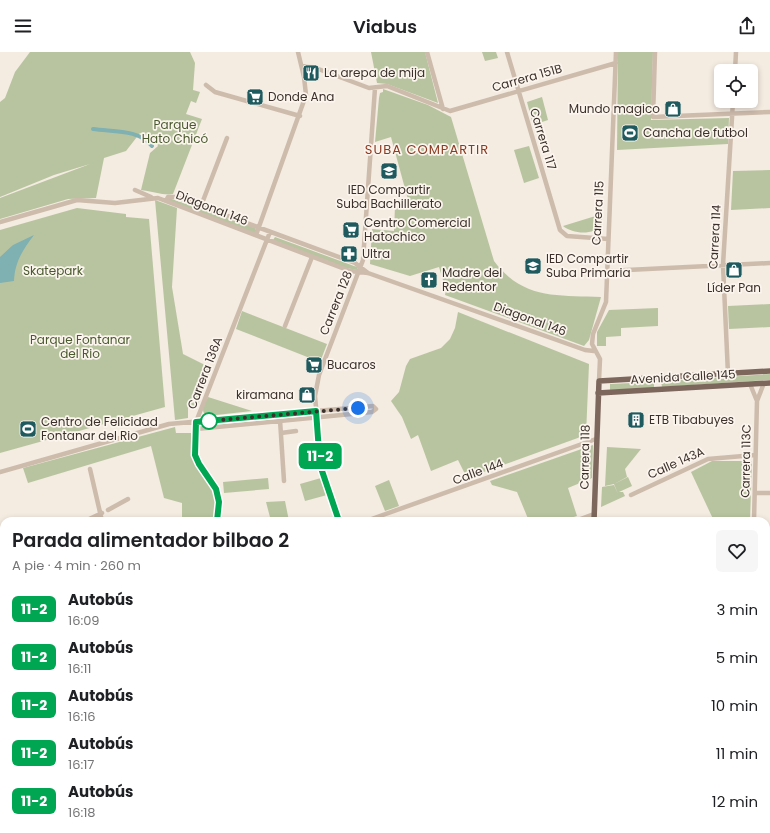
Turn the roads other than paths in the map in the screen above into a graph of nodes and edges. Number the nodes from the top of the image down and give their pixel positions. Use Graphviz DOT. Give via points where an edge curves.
graph roads {
  1 [pos="298,52"];
  2 [pos="427,52"];
  3 [pos="507,52"];
  4 [pos="616,52"];
  5 [pos="655,52"];
  6 [pos="736,52"];
  7 [pos="616,63"];
  8 [pos="735,64"];
  9 [pos="302,66"];
  10 [pos="206,84"];
  11 [pos="375,88"];
  12 [pos="519,91"];
  13 [pos="733,108"];
  14 [pos="444,110"];
  15 [pos="770,112"];
  16 [pos="733,114"];
  17 [pos="300,116"];
  18 [pos="227,138"];
  19 [pos="135,190"];
  20 [pos="152,198"];
  21 [pos="166,201"];
  22 [pos="201,206"];
  23 [pos="0,222"];
  24 [pos="259,228"];
  25 [pos="270,232"];
  26 [pos="256,235"];
  27 [pos="608,239"];
  28 [pos="267,240"];
  29 [pos="312,257"];
  30 [pos="770,263"];
  31 [pos="723,265"];
  32 [pos="361,267"];
  33 [pos="607,271"];
  34 [pos="359,273"];
  35 [pos="368,273"];
  36 [pos="285,326"];
  37 [pos="594,351"];
  38 [pos="770,371"];
  39 [pos="728,374"];
  40 [pos="658,378"];
  41 [pos="598,381"];
  42 [pos="767,383"];
  43 [pos="750,384"];
  44 [pos="659,390"];
  45 [pos="598,393"];
  46 [pos="757,402"];
  47 [pos="316,411"];
  48 [pos="316,417"];
  49 [pos="280,420"];
  50 [pos="196,422"];
  51 [pos="196,428"];
  52 [pos="296,431"];
  53 [pos="281,433"];
  54 [pos="596,439"];
  55 [pos="756,455"];
  56 [pos="90,469"];
  57 [pos="0,472"];
  58 [pos="284,481"];
  59 [pos="755,493"];
  60 [pos="770,493"];
  61 [pos="630,495"];
  62 [pos="128,498"];
  63 [pos="108,510"];
  64 [pos="102,514"];
  65 [pos="594,514"];
  66 [pos="94,517"];
  67 [pos="218,517"];
  68 [pos="338,517"];
  69 [pos="377,517"];
  70 [pos="586,517"];
  71 [pos="754,517"];
  1 -- 9 [label="street"];
  2 -- 14 [label="street"];
  3 -- 12 [label="street, Carrera 117"];
  4 -- 7 [label="street, Carrera 115"];
  5 -- 16 [label="street" via="654,117"];
  6 -- 8 [label="street"];
  7 -- 12 [label="street, Carrera 151B"];
  7 -- 27 [label="street, Carrera 115"];
  9 -- 11 [label="street" via="313,67"];
  9 -- 17 [label="street" via="306,95"];
  10 -- 17 [label="street" via="214,92"];
  11 -- 14 [label="street" via="387,86"];
  11 -- 32 [label="street, Carrera 128"];
  12 -- 14 [label="street, Carrera 151B" via="454,111"];
  12 -- 27 [label="street, Carrera 117" via="562,232 570,237"];
  13 -- 16 [label="street, Carrera 114"];
  15 -- 16 [label="street"];
  16 -- 31 [label="street, Carrera 114"];
  17 -- 24 [label="street"];
  18 -- 22 [label="street"];
  19 -- 20 [label="street"];
  20 -- 21 [label="street"];
  20 -- 23 [label="street" via="115,203 72,201"];
  21 -- 22 [label="street, Diagonal 146" via="168,197 173,197"];
  21 -- 26 [label="street, Diagonal 146"];
  22 -- 24 [label="street, Diagonal 146"];
  24 -- 25 [label="street, Diagonal 146"];
  24 -- 26 [label="street"];
  25 -- 28 [label="street, Carrera 136A"];
  25 -- 32 [label="street, Diagonal 146"];
  26 -- 28 [label="street, Diagonal 146"];
  27 -- 33 [label="street, Carrera 115"];
  28 -- 29 [label="street, Diagonal 146"];
  28 -- 50 [label="street, Carrera 136A"];
  29 -- 34 [label="street, Diagonal 146"];
  29 -- 36 [label="street"];
  30 -- 31 [label="street"];
  31 -- 33 [label="street"];
  31 -- 39 [label="street, Carrera 114"];
  32 -- 34 [label="street, Carrera 128"];
  32 -- 35 [label="street, Diagonal 146"];
  33 -- 37 [label="street, Carrera 115" via="606,302 593,334"];
  34 -- 35 [label="street, Diagonal 146"];
  34 -- 47 [label="street, Carrera 128" via="316,382"];
  35 -- 37 [label="street, Diagonal 146"];
  37 -- 41 [label="street, Carrera 115" via="600,359"];
  38 -- 39 [label="main road, Avenida Calle 145"];
  39 -- 40 [label="main road, Avenida Calle 145"];
  40 -- 41 [label="main road, Avenida Calle 145"];
  40 -- 44 [label="main road"];
  41 -- 45 [label="main road, Carrera 115"];
  42 -- 43 [label="main road, Avenida Calle 145"];
  42 -- 46 [label="street, Carrera 113C"];
  43 -- 44 [label="main road, Avenida Calle 145"];
  43 -- 46 [label="street, Carrera 113C"];
  44 -- 45 [label="main road, Avenida Calle 145"];
  45 -- 54 [label="main road, Carrera 118"];
  46 -- 55 [label="street, Carrera 113C"];
  47 -- 48 [label="street, Carrera 128"];
  47 -- 48 [label="street" via="373,406 376,409 372,412"];
  47 -- 50 [label="street"];
  48 -- 49 [label="street"];
  48 -- 68 [label="street, Carrera 128" via="320,465"];
  49 -- 51 [label="street"];
  49 -- 53 [label="street"];
  50 -- 51 [label="street, Carrera 136A"];
  50 -- 57 [label="street" via="162,426"];
  51 -- 67 [label="street, Carrera 136A" via="195,455 214,484 218,496"];
  52 -- 53 [label="street"];
  53 -- 58 [label="street"];
  54 -- 65 [label="main road, Carrera 118"];
  54 -- 69 [label="street, Calle 144"];
  55 -- 59 [label="street, Carrera 113C"];
  55 -- 61 [label="street, Calle 143A" via="708,459"];
  56 -- 64 [label="street"];
  59 -- 60 [label="street"];
  59 -- 71 [label="street, Carrera 113C"];
  62 -- 63 [label="street"];
  64 -- 66 [label="street"];
  65 -- 70 [label="street"];
}
